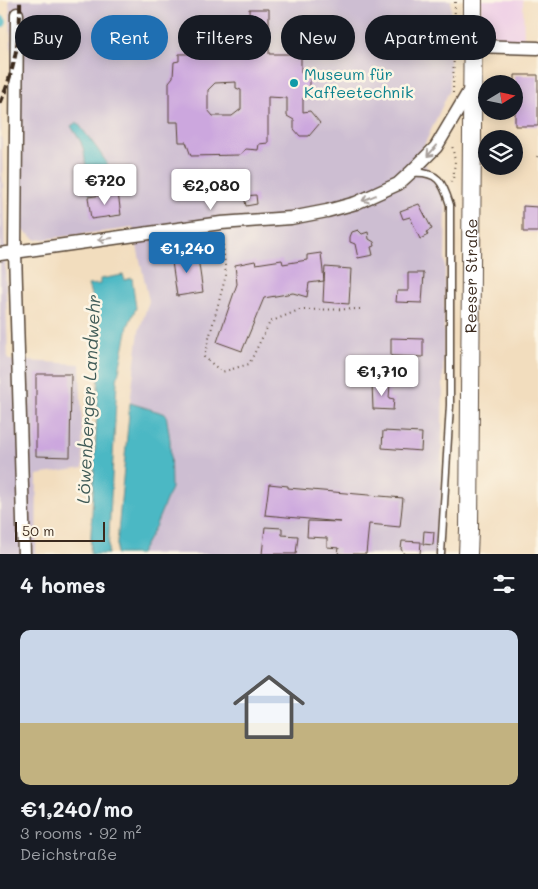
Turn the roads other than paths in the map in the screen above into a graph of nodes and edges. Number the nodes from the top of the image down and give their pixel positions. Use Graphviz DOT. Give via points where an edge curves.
graph roads {
  1 [pos="473,0"];
  2 [pos="17,14"];
  3 [pos="473,15"];
  4 [pos="496,47"];
  5 [pos="538,48"];
  6 [pos="473,60"];
  7 [pos="472,86"];
  8 [pos="410,174"];
  9 [pos="15,252"];
  10 [pos="0,254"];
  11 [pos="24,554"];
  12 [pos="441,554"];
  13 [pos="468,554"];
  1 -- 3 [label="main road, Reeser Straße"];
  2 -- 9 [label="street"];
  4 -- 5 [label="street"];
  6 -- 7 [label="main road, Reeser Straße"];
  7 -- 8 [label="street, one-way" via="436,147"];
  7 -- 13 [label="main road, Reeser Straße"];
  8 -- 9 [label="street, one-way" via="376,195 327,212 221,223"];
  8 -- 12 [label="lane" via="434,176 445,189 450,205 450,396"];
  9 -- 10 [label="street"];
  9 -- 11 [label="street"];
}
